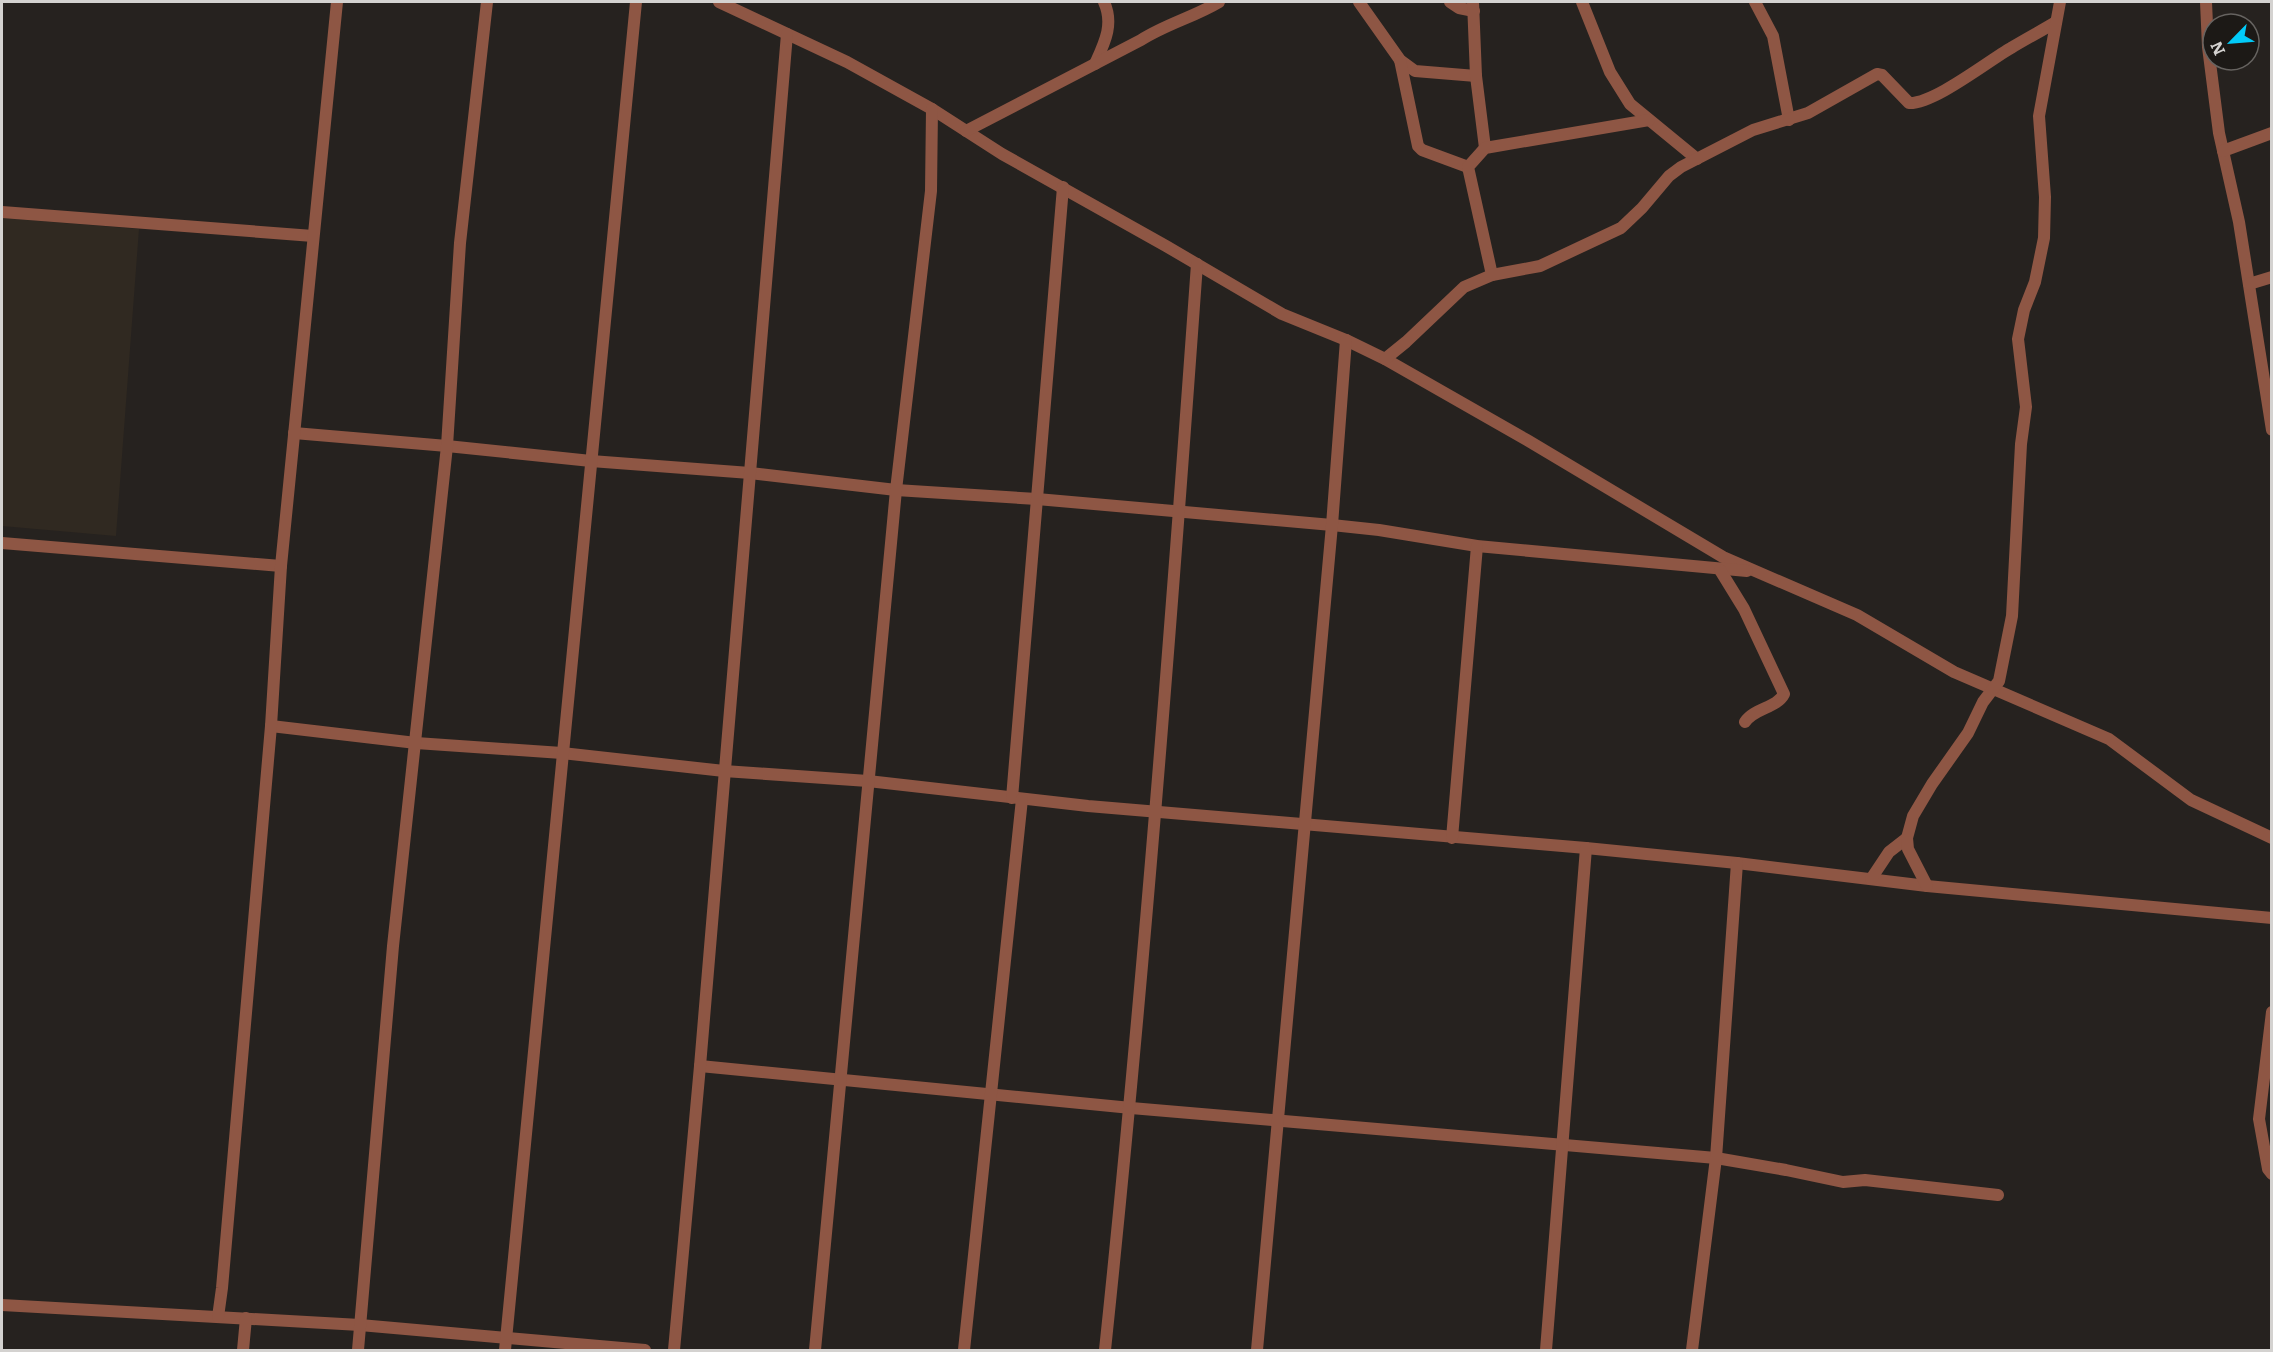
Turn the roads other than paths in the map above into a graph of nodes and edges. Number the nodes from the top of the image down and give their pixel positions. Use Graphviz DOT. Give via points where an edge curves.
graph roads {
  1 [pos="337,2"];
  2 [pos="487,2"];
  3 [pos="636,2"];
  4 [pos="720,2"];
  5 [pos="1104,2"];
  6 [pos="1219,2"];
  7 [pos="1359,2"];
  8 [pos="1450,2"];
  9 [pos="1581,2"];
  10 [pos="1755,2"];
  11 [pos="2061,2"];
  12 [pos="2209,2"];
  13 [pos="1474,6"];
  14 [pos="2056,22"];
  15 [pos="787,34"];
  16 [pos="1400,60"];
  17 [pos="1095,63"];
  18 [pos="1476,76"];
  19 [pos="932,109"];
  20 [pos="1649,120"];
  21 [pos="1789,120"];
  22 [pos="966,131"];
  23 [pos="2271,133"];
  24 [pos="1485,148"];
  25 [pos="2223,151"];
  26 [pos="1697,159"];
  27 [pos="1468,167"];
  28 [pos="1063,187"];
  29 [pos="2,212"];
  30 [pos="313,236"];
  31 [pos="1197,264"];
  32 [pos="1492,275"];
  33 [pos="2271,277"];
  34 [pos="2249,284"];
  35 [pos="1346,340"];
  36 [pos="1385,359"];
  37 [pos="2271,430"];
  38 [pos="294,433"];
  39 [pos="447,446"];
  40 [pos="591,461"];
  41 [pos="750,473"];
  42 [pos="896,490"];
  43 [pos="1037,499"];
  44 [pos="1179,511"];
  45 [pos="1332,525"];
  46 [pos="2,543"];
  47 [pos="1478,546"];
  48 [pos="281,566"];
  49 [pos="1720,570"];
  50 [pos="1753,572"];
  51 [pos="1994,689"];
  52 [pos="1744,722"];
  53 [pos="272,726"];
  54 [pos="416,743"];
  55 [pos="562,753"];
  56 [pos="724,771"];
  57 [pos="868,782"];
  58 [pos="1017,798"];
  59 [pos="1156,812"];
  60 [pos="1304,825"];
  61 [pos="1452,838"];
  62 [pos="1907,838"];
  63 [pos="2271,838"];
  64 [pos="1586,848"];
  65 [pos="1737,863"];
  66 [pos="1871,879"];
  67 [pos="1928,886"];
  68 [pos="2271,918"];
  69 [pos="2271,1012"];
  70 [pos="700,1066"];
  71 [pos="840,1079"];
  72 [pos="992,1093"];
  73 [pos="1131,1108"];
  74 [pos="1277,1120"];
  75 [pos="2267,1140"];
  76 [pos="1562,1145"];
  77 [pos="1716,1158"];
  78 [pos="2271,1174"];
  79 [pos="1998,1195"];
  80 [pos="2,1305"];
  81 [pos="218,1317"];
  82 [pos="246,1318"];
  83 [pos="360,1325"];
  84 [pos="507,1337"];
  85 [pos="243,1350"];
  86 [pos="358,1350"];
  87 [pos="505,1350"];
  88 [pos="645,1350"];
  89 [pos="674,1350"];
  90 [pos="815,1350"];
  91 [pos="964,1350"];
  92 [pos="1106,1350"];
  93 [pos="1257,1350"];
  94 [pos="1546,1350"];
  95 [pos="1692,1350"];
  1 -- 30 [label="street"];
  2 -- 39 [label="street" via="460,243"];
  3 -- 40 [label="street"];
  4 -- 15 [label="street"];
  5 -- 17 [label="street" via="1109,29"];
  6 -- 17 [label="street"];
  7 -- 16 [label="street"];
  8 -- 13 [label="street" via="1459,8"];
  9 -- 20 [label="street" via="1620,90 1636,112"];
  10 -- 21 [label="street" via="1773,36"];
  11 -- 14 [label="street"];
  12 -- 25 [label="street" via="2208,47"];
  13 -- 18 [label="street"];
  14 -- 21 [label="street" via="1920,101 1909,103 1877,74 1827,104"];
  14 -- 51 [label="street" via="2039,116 2044,238 2018,339 2026,407 2012,616 2002,675"];
  15 -- 19 [label="street"];
  15 -- 41 [label="street"];
  16 -- 18 [label="street" via="1415,71"];
  16 -- 27 [label="street" via="1418,146"];
  17 -- 22 [label="street"];
  18 -- 24 [label="street"];
  19 -- 22 [label="street"];
  19 -- 42 [label="street" via="931,191"];
  20 -- 24 [label="street"];
  20 -- 26 [label="street"];
  21 -- 26 [label="street" via="1753,130"];
  22 -- 28 [label="street"];
  23 -- 25 [label="street"];
  24 -- 27 [label="street"];
  25 -- 34 [label="street"];
  26 -- 32 [label="street" via="1669,176 1621,228 1540,266"];
  27 -- 32 [label="street"];
  28 -- 31 [label="street"];
  28 -- 43 [label="street"];
  29 -- 30 [label="street"];
  30 -- 38 [label="street"];
  31 -- 35 [label="street" via="1282,314"];
  31 -- 44 [label="street"];
  32 -- 36 [label="street" via="1461,289"];
  33 -- 34 [label="street"];
  34 -- 37 [label="street"];
  35 -- 36 [label="street"];
  35 -- 45 [label="street"];
  36 -- 50 [label="street"];
  38 -- 39 [label="street"];
  38 -- 48 [label="street"];
  39 -- 40 [label="street"];
  39 -- 54 [label="street"];
  40 -- 41 [label="street"];
  40 -- 55 [label="street"];
  41 -- 42 [label="street"];
  41 -- 56 [label="street"];
  42 -- 43 [label="street"];
  42 -- 57 [label="street"];
  43 -- 44 [label="street"];
  43 -- 58 [label="street"];
  44 -- 45 [label="street"];
  44 -- 59 [label="street"];
  45 -- 47 [label="street"];
  45 -- 60 [label="street"];
  46 -- 48 [label="street"];
  47 -- 49 [label="street"];
  47 -- 61 [label="street"];
  48 -- 53 [label="street"];
  49 -- 50 [label="street"];
  49 -- 52 [label="street" via="1744,609 1784,694 1781,700"];
  50 -- 51 [label="street" via="1857,615 1947,669"];
  51 -- 62 [label="street" via="1918,805"];
  51 -- 63 [label="street" via="2109,739 2196,804"];
  53 -- 54 [label="street"];
  53 -- 81 [label="street"];
  54 -- 55 [label="street"];
  54 -- 83 [label="street" via="393,946"];
  55 -- 56 [label="street"];
  55 -- 84 [label="street"];
  56 -- 57 [label="street"];
  56 -- 70 [label="street"];
  57 -- 58 [label="street"];
  57 -- 71 [label="street"];
  58 -- 59 [label="street"];
  58 -- 72 [label="street"];
  59 -- 60 [label="street"];
  59 -- 73 [label="street"];
  60 -- 61 [label="street"];
  60 -- 74 [label="street"];
  61 -- 64 [label="street"];
  62 -- 66 [label="street" via="1889,852"];
  62 -- 67 [label="street" via="1910,856"];
  64 -- 65 [label="street"];
  64 -- 76 [label="street"];
  65 -- 66 [label="street"];
  65 -- 77 [label="street"];
  66 -- 67 [label="street"];
  67 -- 68 [label="street"];
  69 -- 75 [label="street" via="2259,1119"];
  70 -- 71 [label="street"];
  70 -- 89 [label="street"];
  71 -- 72 [label="street"];
  71 -- 90 [label="street"];
  72 -- 73 [label="street"];
  72 -- 91 [label="street"];
  73 -- 74 [label="street"];
  73 -- 92 [label="street"];
  74 -- 76 [label="street"];
  74 -- 93 [label="street"];
  75 -- 78 [label="street"];
  76 -- 77 [label="street"];
  76 -- 94 [label="street"];
  77 -- 79 [label="street" via="1843,1182 1865,1180"];
  77 -- 95 [label="street"];
  80 -- 81 [label="street"];
  81 -- 82 [label="street"];
  82 -- 83 [label="street"];
  82 -- 85 [label="street"];
  83 -- 84 [label="street"];
  83 -- 86 [label="street"];
  84 -- 87 [label="street"];
  84 -- 88 [label="street"];
}
